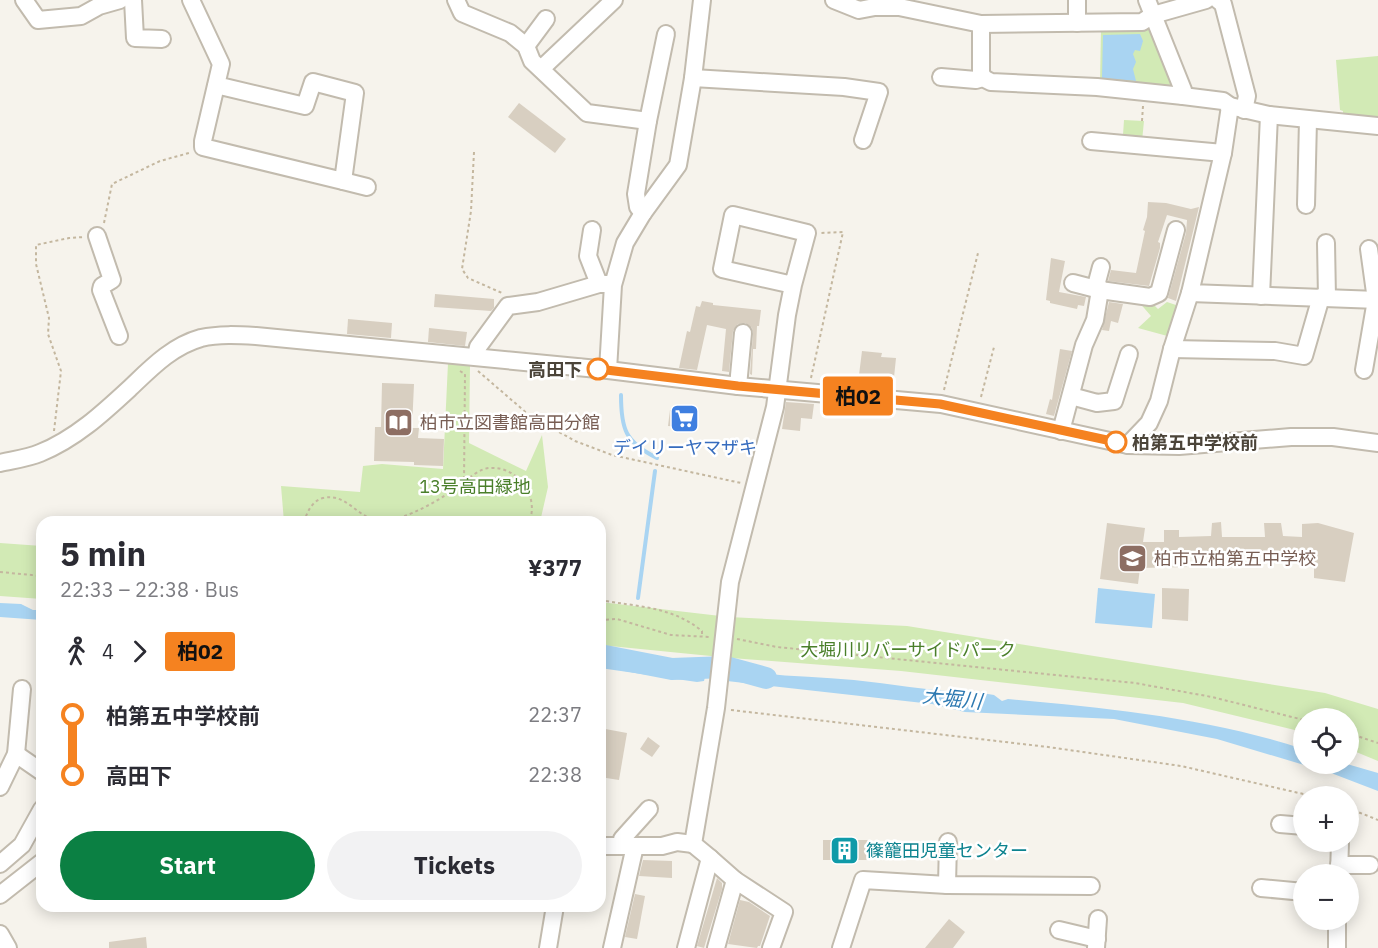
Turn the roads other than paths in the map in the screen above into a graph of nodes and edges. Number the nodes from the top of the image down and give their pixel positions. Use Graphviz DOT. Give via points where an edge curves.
graph roads {
  1 [pos="24,0"];
  2 [pos="120,0"];
  3 [pos="133,0"];
  4 [pos="191,0"];
  5 [pos="456,0"];
  6 [pos="614,0"];
  7 [pos="702,0"];
  8 [pos="834,0"];
  9 [pos="1077,0"];
  10 [pos="1206,0"];
  11 [pos="1218,0"];
  12 [pos="94,3"];
  13 [pos="1150,7"];
  14 [pos="546,18"];
  15 [pos="1077,23"];
  16 [pos="981,24"];
  17 [pos="666,34"];
  18 [pos="162,39"];
  19 [pos="526,46"];
  20 [pos="541,69"];
  21 [pos="941,77"];
  22 [pos="693,78"];
  23 [pos="983,78"];
  24 [pos="216,85"];
  25 [pos="1183,96"];
  26 [pos="1237,108"];
  27 [pos="1269,115"];
  28 [pos="1308,120"];
  29 [pos="648,122"];
  30 [pos="1378,126"];
  31 [pos="863,140"];
  32 [pos="1091,141"];
  33 [pos="1223,153"];
  34 [pos="343,181"];
  35 [pos="368,187"];
  36 [pos="1306,205"];
  37 [pos="643,213"];
  38 [pos="592,230"];
  39 [pos="1176,230"];
  40 [pos="97,236"];
  41 [pos="1326,243"];
  42 [pos="1369,249"];
  43 [pos="1101,267"];
  44 [pos="1073,283"];
  45 [pos="606,284"];
  46 [pos="793,285"];
  47 [pos="1100,290"];
  48 [pos="1190,293"];
  49 [pos="1261,296"];
  50 [pos="1324,297"];
  51 [pos="1377,300"];
  52 [pos="743,333"];
  53 [pos="119,336"];
  54 [pos="1172,349"];
  55 [pos="1129,354"];
  56 [pos="472,356"];
  57 [pos="608,370"];
  58 [pos="1364,370"];
  59 [pos="738,386"];
  60 [pos="778,390"];
  61 [pos="1071,396"];
  62 [pos="1061,431"];
  63 [pos="1378,442"];
  64 [pos="1128,445"];
  65 [pos="0,463"];
  66 [pos="22,688"];
  67 [pos="15,754"];
  68 [pos="36,768"];
  69 [pos="0,787"];
  70 [pos="650,809"];
  71 [pos="36,820"];
  72 [pos="1280,824"];
  73 [pos="1293,825"];
  74 [pos="948,842"];
  75 [pos="693,844"];
  76 [pos="606,846"];
  77 [pos="628,846"];
  78 [pos="710,858"];
  79 [pos="0,864"];
  80 [pos="1371,865"];
  81 [pos="36,867"];
  82 [pos="1359,867"];
  83 [pos="735,880"];
  84 [pos="946,885"];
  85 [pos="1091,886"];
  86 [pos="1261,888"];
  87 [pos="1293,891"];
  88 [pos="0,895"];
  89 [pos="554,912"];
  90 [pos="1098,919"];
  91 [pos="1059,930"];
  92 [pos="1337,930"];
  93 [pos="0,934"];
  94 [pos="1096,944"];
  95 [pos="8,948"];
  96 [pos="548,948"];
  97 [pos="612,948"];
  98 [pos="686,948"];
  99 [pos="716,948"];
  100 [pos="771,948"];
  101 [pos="841,948"];
  102 [pos="1336,948"];
  1 -- 12 [label="street" via="38,20 81,16"];
  2 -- 12 [label="street"];
  3 -- 18 [label="street" via="135,38"];
  4 -- 24 [label="street" via="221,64"];
  5 -- 19 [label="street" via="462,13 510,33"];
  6 -- 20 [label="street"];
  7 -- 22 [label="street"];
  8 -- 16 [label="street" via="859,10 899,8"];
  9 -- 15 [label="street"];
  10 -- 13 [label="street"];
  11 -- 26 [label="street" via="1223,4 1247,96"];
  13 -- 15 [label="street" via="1142,22"];
  13 -- 25 [label="street"];
  14 -- 19 [label="street"];
  15 -- 16 [label="street"];
  16 -- 23 [label="street"];
  17 -- 29 [label="street"];
  19 -- 20 [label="street" via="532,61"];
  20 -- 29 [label="street" via="587,113"];
  21 -- 23 [label="street"];
  22 -- 31 [label="street" via="879,92"];
  22 -- 37 [label="street" via="678,165"];
  23 -- 25 [label="street" via="991,82"];
  24 -- 34 [label="street" via="203,147"];
  24 -- 34 [label="street" via="305,106 313,82 355,93"];
  25 -- 26 [label="street" via="1223,101"];
  26 -- 27 [label="street"];
  26 -- 33 [label="street"];
  27 -- 28 [label="street"];
  27 -- 49 [label="street"];
  28 -- 30 [label="street"];
  28 -- 36 [label="street"];
  29 -- 37 [label="street" via="636,194"];
  32 -- 33 [label="street"];
  33 -- 48 [label="street"];
  34 -- 35 [label="street"];
  37 -- 45 [label="street"];
  38 -- 45 [label="street" via="588,256"];
  39 -- 47 [label="street" via="1159,293 1150,297"];
  40 -- 53 [label="street" via="112,280 101,290"];
  41 -- 50 [label="street"];
  42 -- 51 [label="street"];
  43 -- 47 [label="street" via="1097,282"];
  44 -- 47 [label="street"];
  45 -- 56 [label="street" via="508,306"];
  45 -- 57 [label="street"];
  46 -- 46 [label="street" via="807,233 733,215 722,269"];
  46 -- 60 [label="street"];
  47 -- 61 [label="street" via="1095,320"];
  48 -- 49 [label="street"];
  48 -- 54 [label="street"];
  49 -- 50 [label="street"];
  50 -- 51 [label="street"];
  50 -- 54 [label="street" via="1304,356 1275,351"];
  51 -- 58 [label="street"];
  52 -- 59 [label="street"];
  54 -- 64 [label="street" via="1159,401 1149,423"];
  55 -- 61 [label="street" via="1114,401 1097,403"];
  56 -- 57 [label="street"];
  56 -- 65 [label="street" via="225,334 200,339 159,360 84,428 39,454"];
  57 -- 59 [label="street"];
  59 -- 60 [label="street"];
  60 -- 62 [label="street" via="940,404"];
  60 -- 75 [label="street" via="730,582 716,708"];
  61 -- 62 [label="street"];
  62 -- 64 [label="street"];
  63 -- 64 [label="street" via="1291,437 1179,446"];
  66 -- 67 [label="street"];
  67 -- 68 [label="street"];
  67 -- 69 [label="street"];
  70 -- 77 [label="street" via="622,839"];
  71 -- 79 [label="street" via="22,845"];
  72 -- 73 [label="street"];
  74 -- 84 [label="street"];
  75 -- 77 [label="street"];
  75 -- 78 [label="street"];
  76 -- 77 [label="street"];
  77 -- 97 [label="street"];
  78 -- 83 [label="street"];
  78 -- 98 [label="street"];
  80 -- 82 [label="street"];
  81 -- 88 [label="street"];
  83 -- 99 [label="street"];
  83 -- 100 [label="street" via="784,912"];
  84 -- 85 [label="street"];
  84 -- 101 [label="street" via="863,879"];
  86 -- 87 [label="street"];
  89 -- 96 [label="street"];
  90 -- 94 [label="street"];
  91 -- 94 [label="street"];
  92 -- 102 [label="street"];
  93 -- 95 [label="street"];
}
